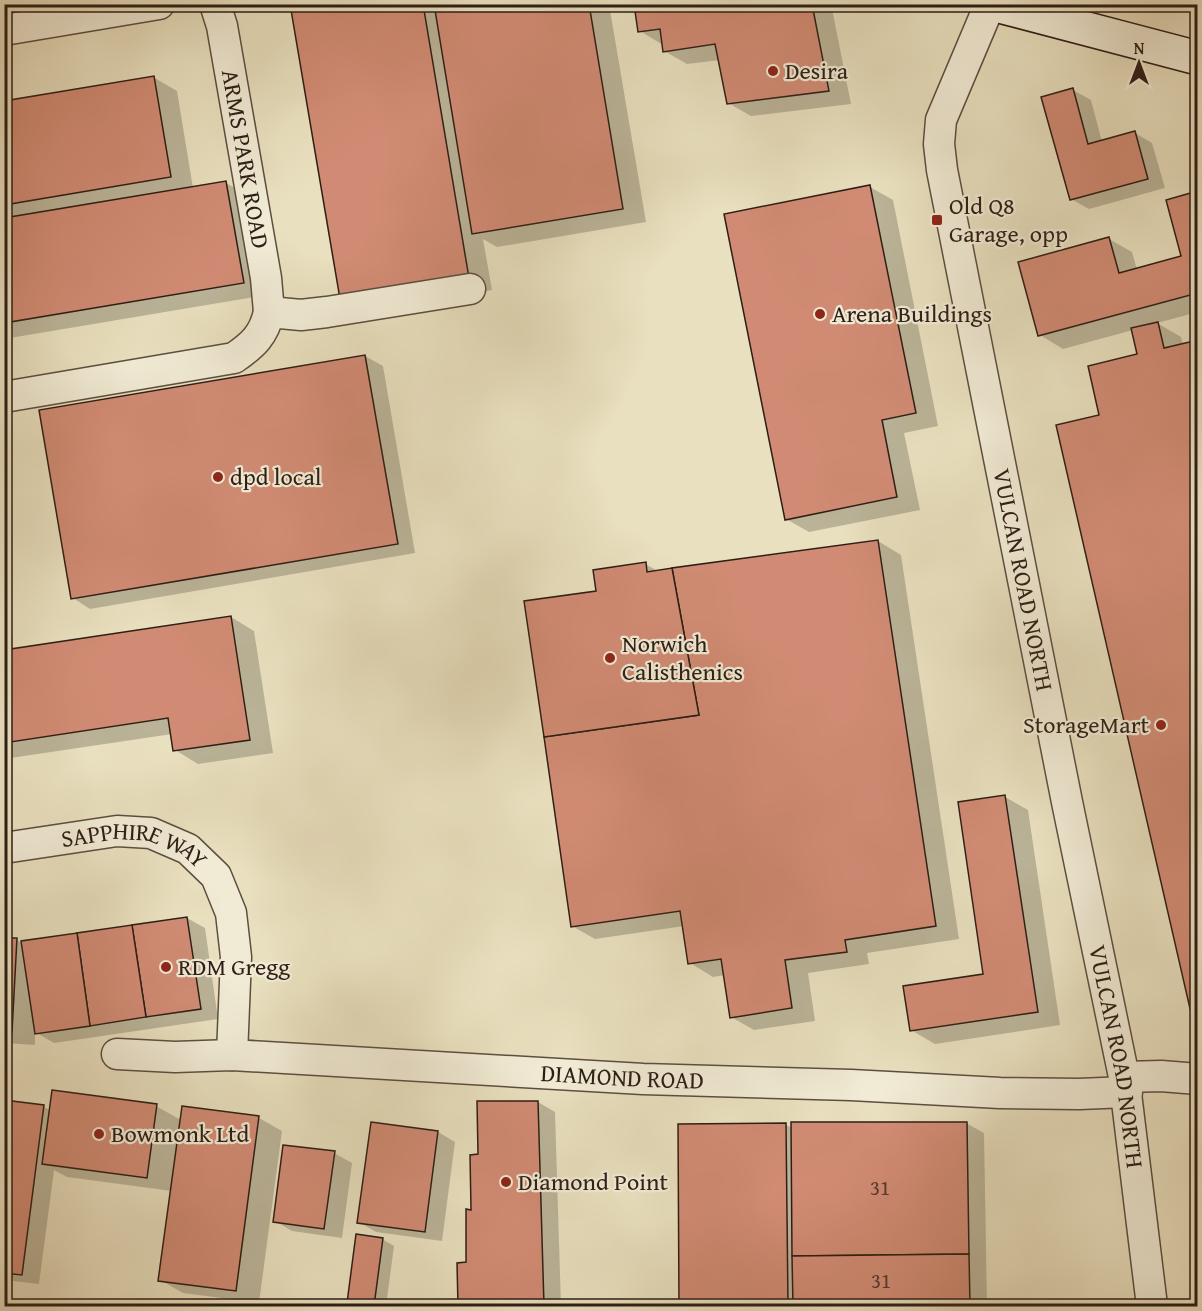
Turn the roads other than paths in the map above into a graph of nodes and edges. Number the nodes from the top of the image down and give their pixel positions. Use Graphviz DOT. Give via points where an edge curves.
graph roads {
  1 [pos="159,4"];
  2 [pos="214,4"];
  3 [pos="991,4"];
  4 [pos="4,30"];
  5 [pos="1197,58"];
  6 [pos="470,288"];
  7 [pos="269,312"];
  8 [pos="4,397"];
  9 [pos="4,848"];
  10 [pos="117,1054"];
  11 [pos="232,1055"];
  12 [pos="1197,1079"];
  13 [pos="1126,1085"];
  14 [pos="1152,1306"];
  1 -- 4 [label="street"];
  2 -- 7 [label="street, ARMS PARK ROAD" via="222,26"];
  3 -- 5 [label="street"];
  3 -- 13 [label="street, VULCAN ROAD NORTH" via="941,120 942,170"];
  6 -- 7 [label="street" via="318,313"];
  7 -- 8 [label="street" via="266,328 234,358"];
  9 -- 11 [label="street, SAPPHIRE WAY" via="117,831 151,833 188,849 216,876 231,913 236,957"];
  10 -- 11 [label="street, DIAMOND ROAD"];
  11 -- 13 [label="street, DIAMOND ROAD" via="644,1079 1000,1093 1079,1094"];
  12 -- 13 [label="street, DIAMOND ROAD" via="1161,1076"];
  13 -- 14 [label="street, VULCAN ROAD NORTH"];
}
